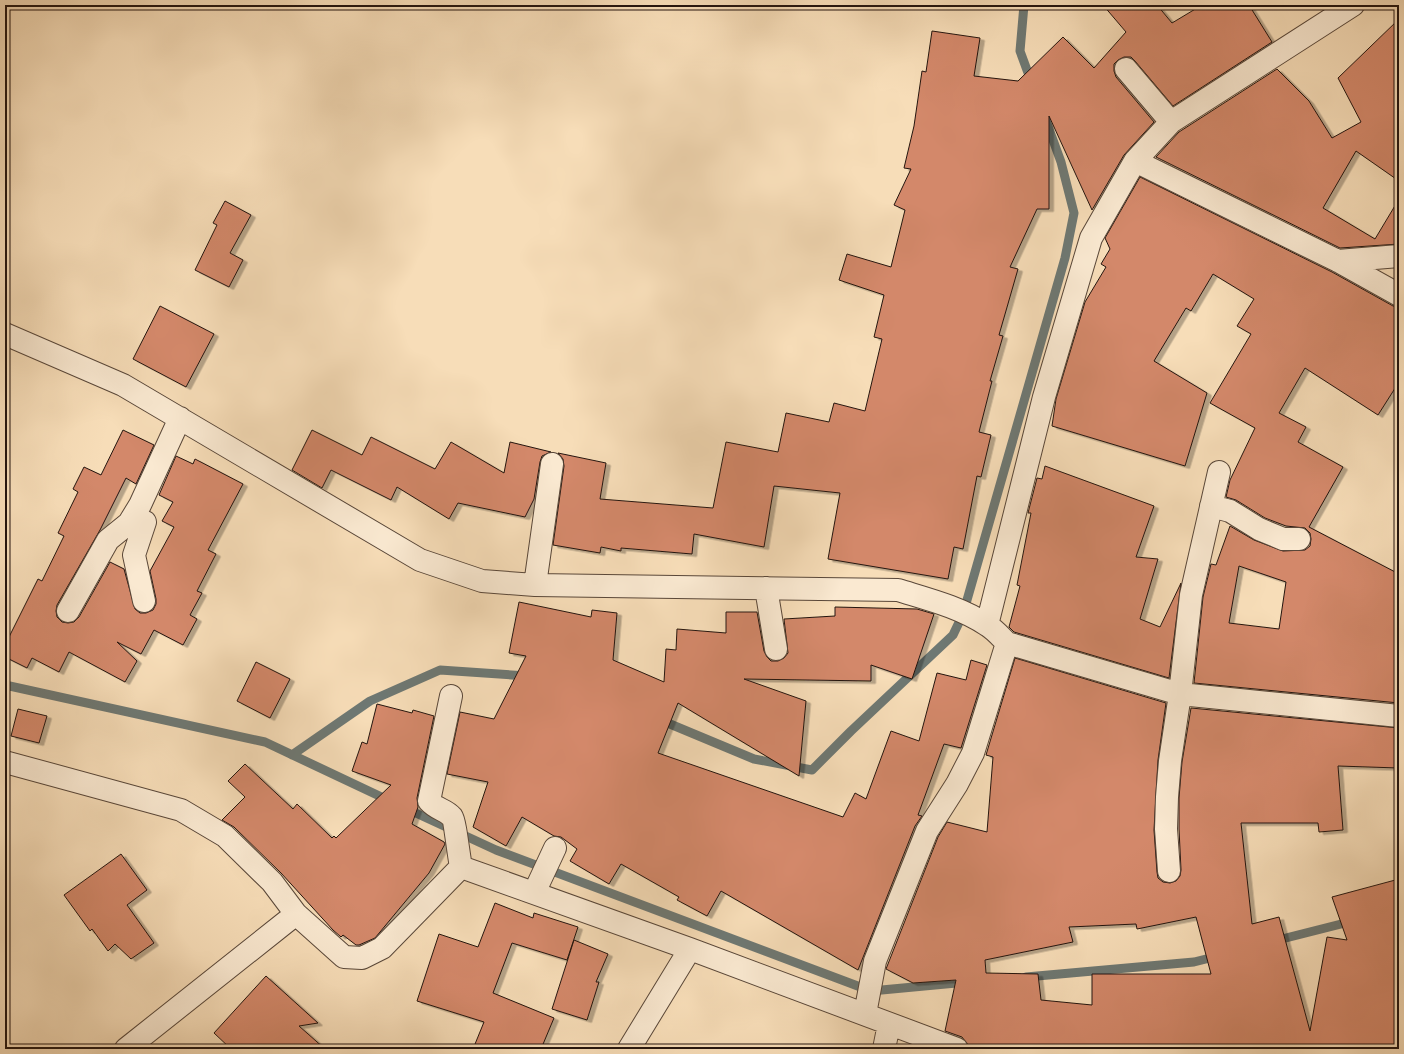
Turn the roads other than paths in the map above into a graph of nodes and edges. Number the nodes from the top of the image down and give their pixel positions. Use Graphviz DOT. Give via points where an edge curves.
graph roads {
  1 [pos="1352,5"];
  2 [pos="1126,69"];
  3 [pos="1171,122"];
  4 [pos="1135,161"];
  5 [pos="1399,256"];
  6 [pos="1338,261"];
  7 [pos="1399,295"];
  8 [pos="5,334"];
  9 [pos="180,418"];
  10 [pos="552,464"];
  11 [pos="1219,472"];
  12 [pos="1211,506"];
  13 [pos="144,522"];
  14 [pos="1299,539"];
  15 [pos="535,585"];
  16 [pos="766,588"];
  17 [pos="144,601"];
  18 [pos="68,611"];
  19 [pos="987,625"];
  20 [pos="1007,643"];
  21 [pos="776,649"];
  22 [pos="1180,694"];
  23 [pos="451,696"];
  24 [pos="1399,716"];
  25 [pos="5,762"];
  26 [pos="552,853"];
  27 [pos="460,867"];
  28 [pos="1169,871"];
  29 [pos="536,888"];
  30 [pos="296,914"];
  31 [pos="690,949"];
  32 [pos="866,1006"];
  33 [pos="889,1024"];
  34 [pos="126,1049"];
  35 [pos="629,1049"];
  36 [pos="884,1049"];
  37 [pos="957,1049"];
  1 -- 3 [label="street"];
  2 -- 3 [label="street"];
  3 -- 4 [label="street"];
  4 -- 6 [label="street"];
  4 -- 19 [label="street" via="1091,238 1044,397"];
  5 -- 6 [label="street"];
  6 -- 7 [label="street"];
  8 -- 9 [label="street" via="123,385"];
  9 -- 13 [label="street" via="140,505"];
  9 -- 15 [label="street" via="420,560 482,581"];
  10 -- 15 [label="street"];
  11 -- 12 [label="street"];
  12 -- 14 [label="street" via="1230,511 1259,529 1283,539"];
  12 -- 22 [label="street" via="1191,595"];
  13 -- 17 [label="street" via="134,554"];
  13 -- 18 [label="street" via="108,540"];
  15 -- 16 [label="street"];
  16 -- 19 [label="street" via="898,590 945,605"];
  16 -- 21 [label="street"];
  19 -- 20 [label="street"];
  20 -- 22 [label="street"];
  20 -- 32 [label="street" via="973,752 957,784 927,831 875,961"];
  22 -- 24 [label="street"];
  22 -- 28 [label="street" via="1167,797"];
  23 -- 27 [label="street" via="429,801 435,808 448,813 454,819"];
  25 -- 30 [label="street" via="181,810 225,836 272,882"];
  26 -- 29 [label="street"];
  27 -- 29 [label="street"];
  27 -- 30 [label="street" via="382,948 362,958 344,957"];
  29 -- 31 [label="street"];
  30 -- 34 [label="street"];
  31 -- 32 [label="street"];
  31 -- 35 [label="street"];
  32 -- 33 [label="street"];
  33 -- 36 [label="street"];
  33 -- 37 [label="street"];
}
